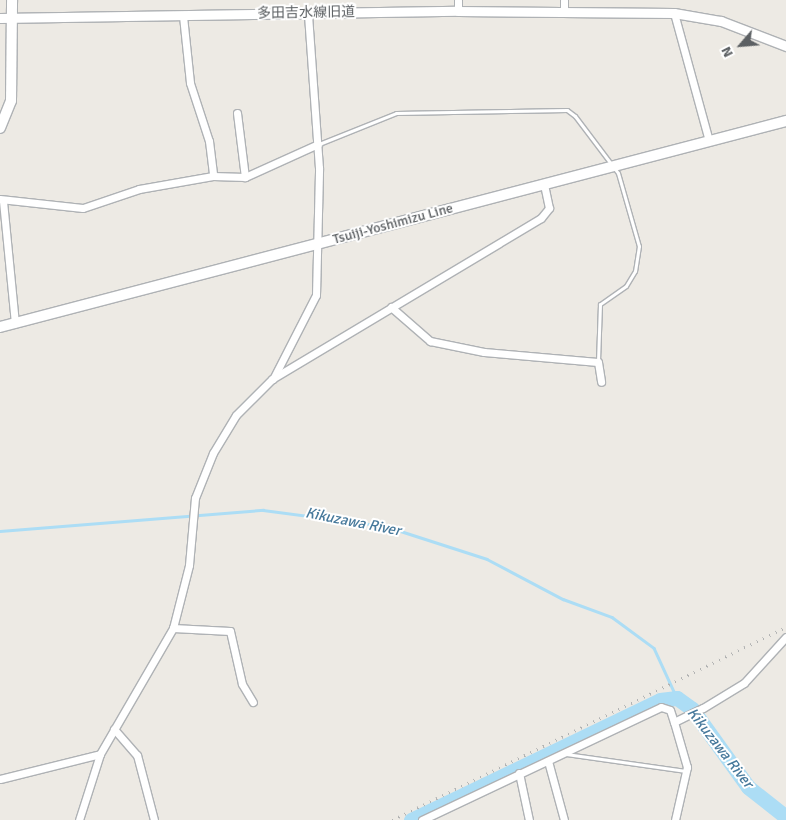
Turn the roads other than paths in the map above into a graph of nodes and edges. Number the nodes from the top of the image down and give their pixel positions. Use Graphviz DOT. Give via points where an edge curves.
graph roads {
  1 [pos="12,0"];
  2 [pos="458,0"];
  3 [pos="564,0"];
  4 [pos="458,11"];
  5 [pos="564,11"];
  6 [pos="674,12"];
  7 [pos="308,13"];
  8 [pos="183,16"];
  9 [pos="0,18"];
  10 [pos="11,18"];
  11 [pos="786,46"];
  12 [pos="238,113"];
  13 [pos="786,121"];
  14 [pos="0,128"];
  15 [pos="709,141"];
  16 [pos="318,144"];
  17 [pos="613,166"];
  18 [pos="213,176"];
  19 [pos="245,177"];
  20 [pos="544,184"];
  21 [pos="2,200"];
  22 [pos="319,243"];
  23 [pos="391,307"];
  24 [pos="15,323"];
  25 [pos="0,327"];
  26 [pos="598,362"];
  27 [pos="272,379"];
  28 [pos="601,382"];
  29 [pos="173,628"];
  30 [pos="786,637"];
  31 [pos="253,702"];
  32 [pos="674,722"];
  33 [pos="114,729"];
  34 [pos="100,754"];
  35 [pos="563,754"];
  36 [pos="548,761"];
  37 [pos="686,771"];
  38 [pos="519,773"];
  39 [pos="0,779"];
  40 [pos="79,820"];
  41 [pos="154,820"];
  42 [pos="422,820"];
  43 [pos="529,820"];
  44 [pos="564,820"];
  45 [pos="675,820"];
  1 -- 10 [label="main road"];
  2 -- 4 [label="street"];
  3 -- 5 [label="street"];
  4 -- 5 [label="street, 多田吉水線旧道"];
  4 -- 7 [label="street, 多田吉水線旧道"];
  5 -- 6 [label="street, 多田吉水線旧道"];
  6 -- 11 [label="street, 多田吉水線旧道" via="721,21"];
  6 -- 15 [label="street"];
  7 -- 8 [label="street, 多田吉水線旧道"];
  7 -- 16 [label="street"];
  8 -- 10 [label="street, 多田吉水線旧道"];
  8 -- 18 [label="street" via="190,83 209,141"];
  9 -- 10 [label="street, 多田吉水線旧道"];
  10 -- 14 [label="main road" via="11,101"];
  12 -- 19 [label="street"];
  13 -- 15 [label="main road, Tsuiji-Yoshimizu Line"];
  15 -- 17 [label="main road, Tsuiji-Yoshimizu Line"];
  16 -- 17 [label="lane" via="396,113 567,110"];
  16 -- 19 [label="street"];
  16 -- 22 [label="street"];
  17 -- 20 [label="main road, Tsuiji-Yoshimizu Line"];
  17 -- 26 [label="lane" via="625,190 640,246 626,286 600,304"];
  18 -- 19 [label="street"];
  18 -- 21 [label="street" via="119,193 83,208 29,200"];
  20 -- 22 [label="main road, Tsuiji-Yoshimizu Line"];
  20 -- 23 [label="street" via="549,202 547,214"];
  21 -- 24 [label="street"];
  22 -- 24 [label="main road, Tsuiji-Yoshimizu Line"];
  22 -- 27 [label="street" via="316,295"];
  23 -- 26 [label="street" via="430,341 484,352"];
  23 -- 27 [label="street"];
  24 -- 25 [label="main road, Tsuiji-Yoshimizu Line"];
  26 -- 28 [label="street"];
  27 -- 29 [label="street" via="236,415 204,473 195,498 189,565"];
  29 -- 31 [label="street" via="230,631 242,684"];
  29 -- 33 [label="street"];
  30 -- 32 [label="street" via="744,683"];
  32 -- 35 [label="street" via="670,710 661,707"];
  32 -- 37 [label="street"];
  33 -- 34 [label="street"];
  33 -- 41 [label="street" via="137,755"];
  34 -- 39 [label="street"];
  34 -- 40 [label="street"];
  35 -- 36 [label="street"];
  35 -- 37 [label="lane"];
  36 -- 38 [label="street"];
  36 -- 44 [label="street"];
  37 -- 45 [label="street"];
  38 -- 42 [label="street"];
  38 -- 43 [label="street"];
}
